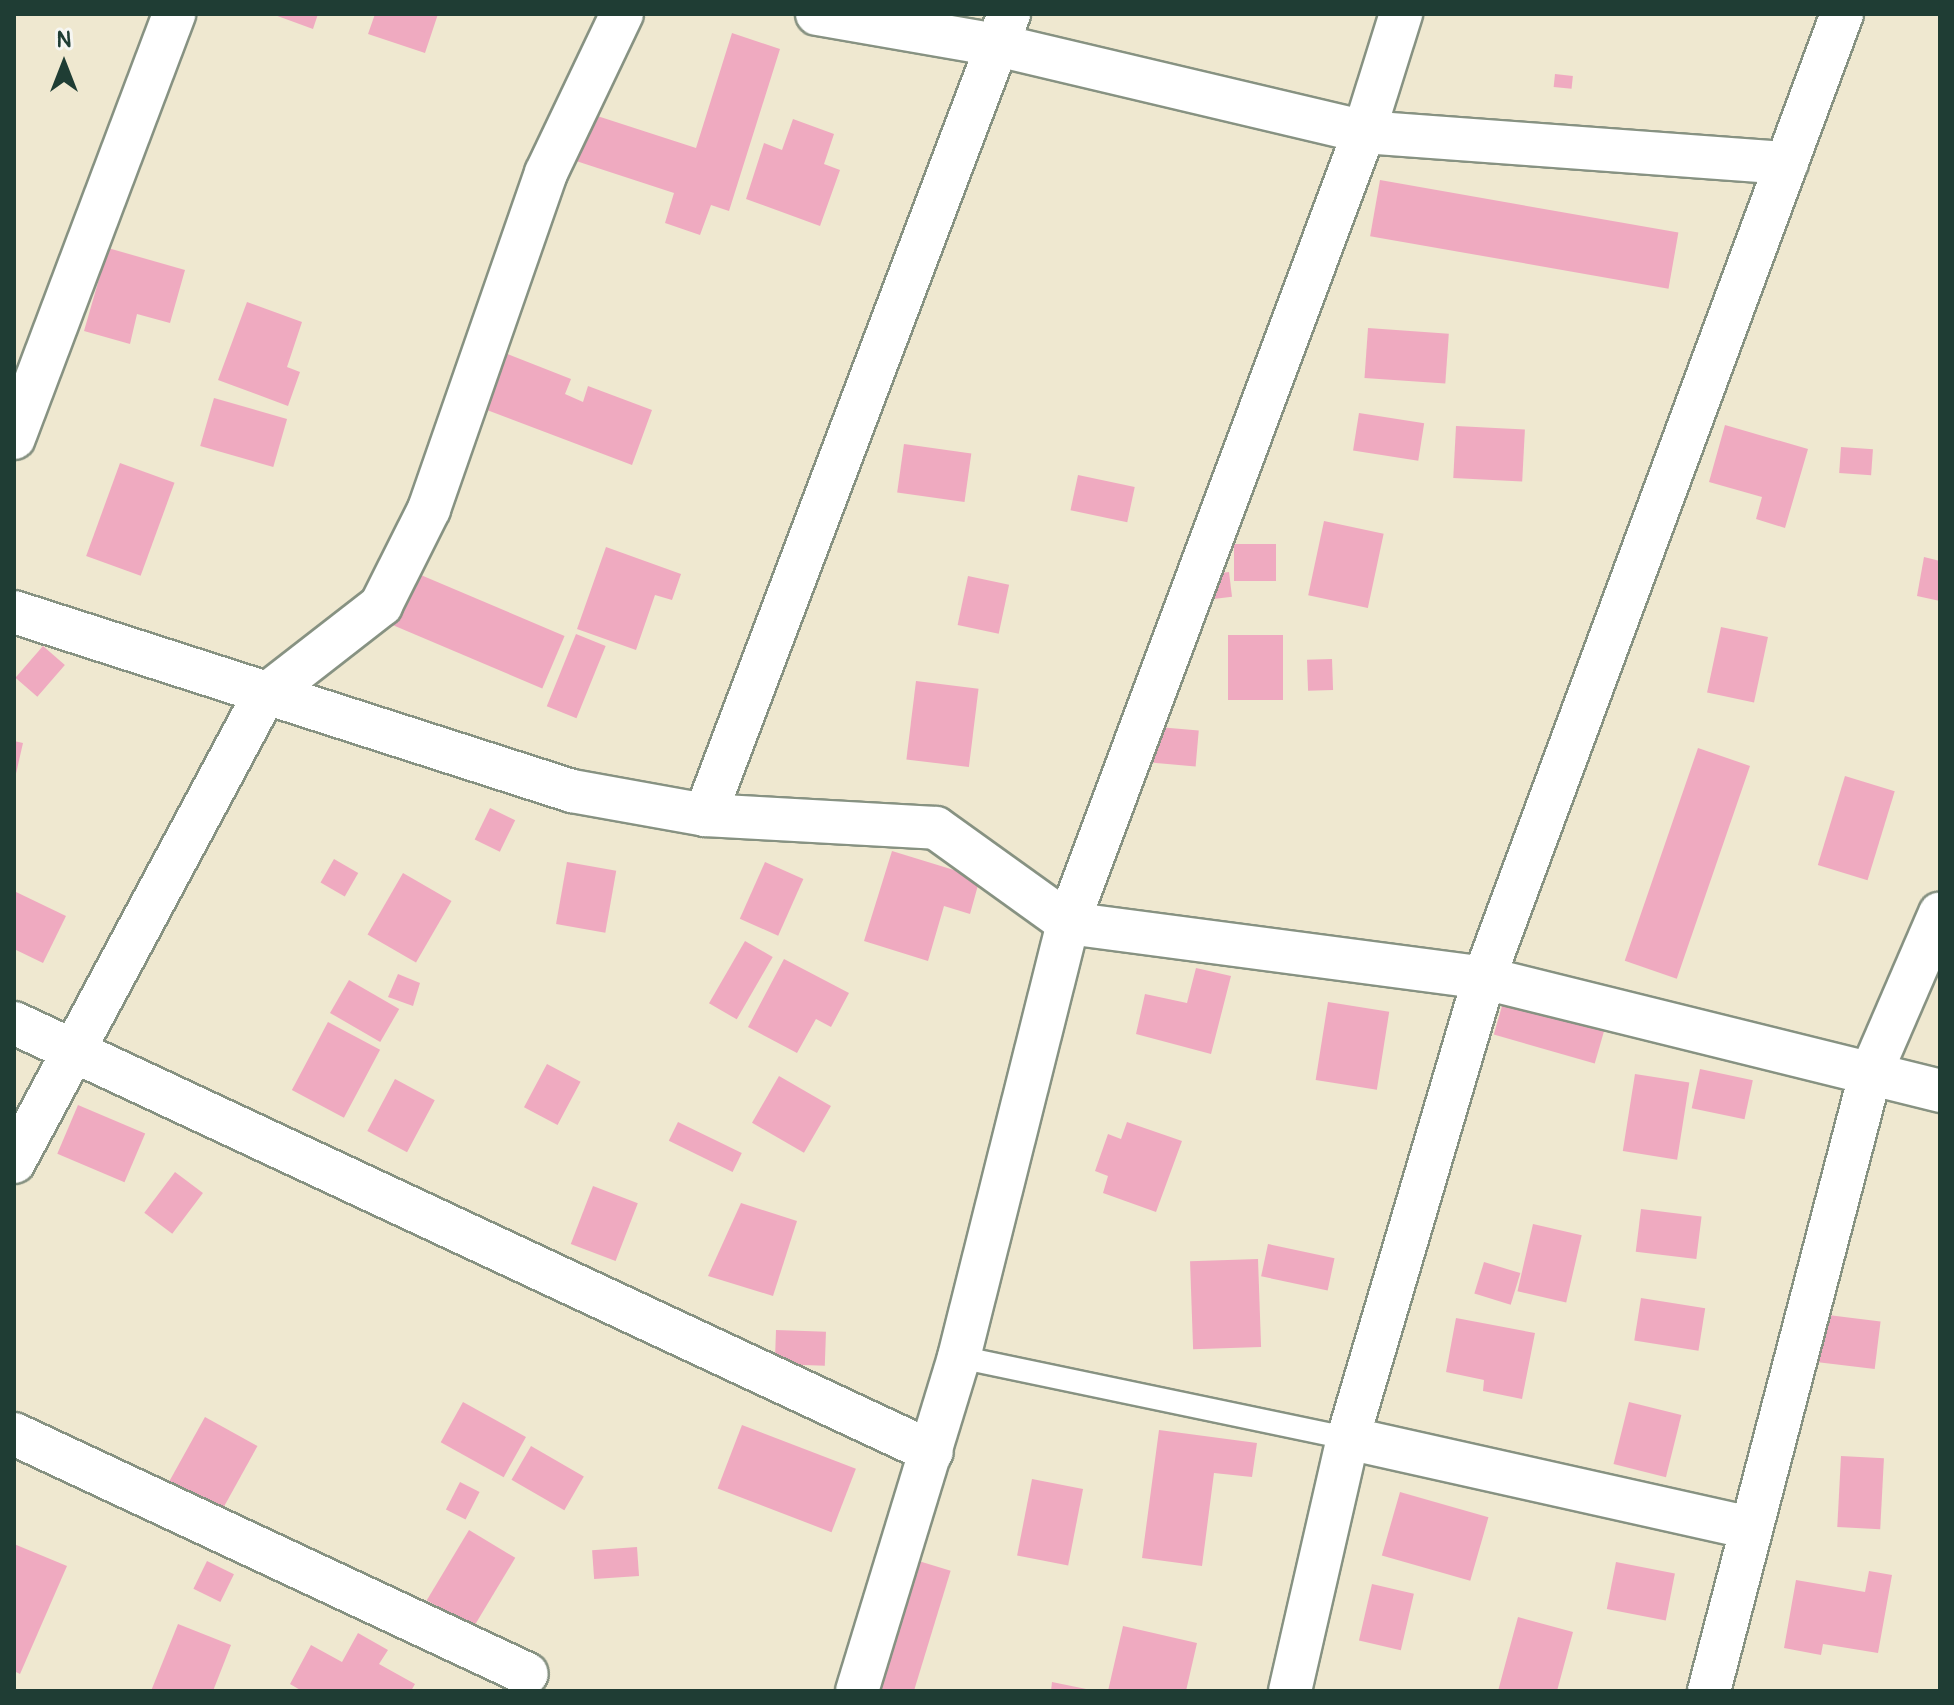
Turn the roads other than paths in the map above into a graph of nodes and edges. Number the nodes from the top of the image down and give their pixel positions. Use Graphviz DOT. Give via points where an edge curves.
graph roads {
  1 [pos="174,14"];
  2 [pos="622,14"];
  3 [pos="817,14"];
  4 [pos="1401,14"];
  5 [pos="1842,14"];
  6 [pos="1003,30"];
  7 [pos="1364,132"];
  8 [pos="1787,163"];
  9 [pos="14,438"];
  10 [pos="14,612"];
  11 [pos="263,697"];
  12 [pos="705,815"];
  13 [pos="1940,913"];
  14 [pos="1068,923"];
  15 [pos="1484,978"];
  16 [pos="14,1023"];
  17 [pos="77,1053"];
  18 [pos="1870,1075"];
  19 [pos="1940,1091"];
  20 [pos="14,1162"];
  21 [pos="959,1357"];
  22 [pos="14,1434"];
  23 [pos="1348,1438"];
  24 [pos="932,1452"];
  25 [pos="1749,1528"];
  26 [pos="527,1674"];
  27 [pos="857,1691"];
  28 [pos="1290,1691"];
  29 [pos="1709,1691"];
  1 -- 9 [label="street"];
  2 -- 11 [label="street" via="546,173 429,509 381,605"];
  3 -- 6 [label="street"];
  4 -- 7 [label="street"];
  5 -- 8 [label="street"];
  6 -- 7 [label="street"];
  6 -- 12 [label="street"];
  7 -- 8 [label="street"];
  7 -- 14 [label="street"];
  8 -- 15 [label="street"];
  10 -- 11 [label="street"];
  11 -- 12 [label="street" via="572,791"];
  11 -- 17 [label="street"];
  12 -- 14 [label="street" via="936,828"];
  13 -- 18 [label="street"];
  14 -- 15 [label="street"];
  14 -- 21 [label="street"];
  15 -- 18 [label="street"];
  15 -- 23 [label="street"];
  16 -- 17 [label="street"];
  17 -- 20 [label="street"];
  17 -- 24 [label="street"];
  18 -- 19 [label="street"];
  18 -- 25 [label="street"];
  21 -- 23 [label="lane"];
  21 -- 24 [label="street"];
  22 -- 26 [label="street"];
  23 -- 25 [label="street"];
  23 -- 28 [label="street"];
  24 -- 27 [label="street"];
  25 -- 29 [label="street"];
}
